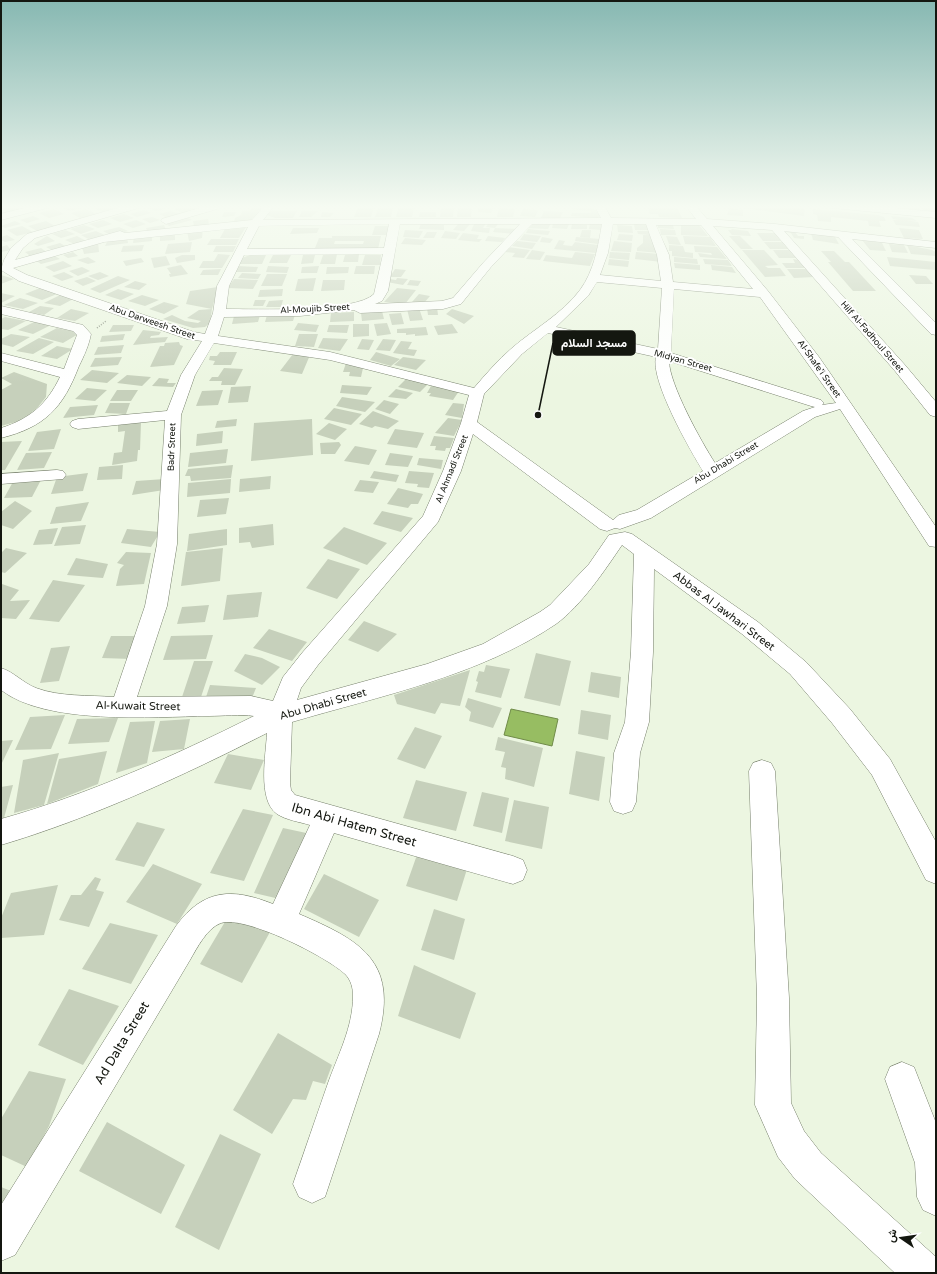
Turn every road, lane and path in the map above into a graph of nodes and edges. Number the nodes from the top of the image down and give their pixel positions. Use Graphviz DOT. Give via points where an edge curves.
graph roads {
  1 [pos="14,264"];
  2 [pos="233,264"];
  3 [pos="387,264"];
  4 [pos="488,264"];
  5 [pos="598,264"];
  6 [pos="666,264"];
  7 [pos="740,264"];
  8 [pos="808,264"];
  9 [pos="871,264"];
  10 [pos="8,266"];
  11 [pos="23,278"];
  12 [pos="593,278"];
  13 [pos="8,283"];
  14 [pos="669,285"];
  15 [pos="764,294"];
  16 [pos="335,309"];
  17 [pos="1,310"];
  18 [pos="118,310"];
  19 [pos="219,313"];
  20 [pos="547,329"];
  21 [pos="936,331"];
  22 [pos="84,336"];
  23 [pos="210,339"];
  24 [pos="664,355"];
  25 [pos="1,357"];
  26 [pos="69,375"];
  27 [pos="477,393"];
  28 [pos="840,398"];
  29 [pos="814,410"];
  30 [pos="936,412"];
  31 [pos="173,415"];
  32 [pos="78,424"];
  33 [pos="469,424"];
  34 [pos="857,424"];
  35 [pos="1,433"];
  36 [pos="712,471"];
  37 [pos="57,475"];
  38 [pos="1,479"];
  39 [pos="619,531"];
  40 [pos="936,541"];
  41 [pos="644,552"];
  42 [pos="1,677"];
  43 [pos="122,707"];
  44 [pos="280,715"];
  45 [pos="762,771"];
  46 [pos="623,802"];
  47 [pos="327,818"];
  48 [pos="1,832"];
  49 [pos="513,870"];
  50 [pos="936,870"];
  51 [pos="282,921"];
  52 [pos="902,1079"];
  53 [pos="312,1184"];
  54 [pos="936,1197"];
  55 [pos="1,1241"];
  56 [pos="924,1273"];
  1 -- 10 [label="street"];
  2 -- 19 [label="street, Badr Street" via="223,286"];
  3 -- 16 [label="street, Al-Moujib Street" via="382,290 377,299"];
  4 -- 16 [label="street" via="454,303 386,309"];
  5 -- 12 [label="street, Al Ahmadi Street"];
  6 -- 14 [label="street"];
  7 -- 15 [label="street, Al-Shafe'i Street"];
  8 -- 30 [label="street, Hilf Al-Fadhoul Street"];
  9 -- 21 [label="street"];
  10 -- 11 [label="street, Abu Darweesh Street" via="9,271"];
  11 -- 13 [label="street"];
  11 -- 18 [label="street, Abu Darweesh Street"];
  12 -- 14 [label="street"];
  12 -- 20 [label="street, Al Ahmadi Street" via="573,306"];
  14 -- 15 [label="street"];
  14 -- 24 [label="street"];
  15 -- 28 [label="street, Al-Shafe'i Street"];
  16 -- 19 [label="street, Al-Moujib Street"];
  17 -- 22 [label="street" via="78,328 83,331"];
  18 -- 22 [label="path"];
  18 -- 23 [label="street, Abu Darweesh Street" via="178,332"];
  19 -- 23 [label="street, Badr Street"];
  20 -- 24 [label="street, Midyan Street"];
  20 -- 27 [label="street, Al Ahmadi Street" via="518,351"];
  22 -- 26 [label="street"];
  23 -- 27 [label="street, Abu Darweesh Street" via="330,356"];
  23 -- 31 [label="street, Badr Street" via="188,375"];
  24 -- 29 [label="street, Midyan Street"];
  24 -- 36 [label="street" via="662,370 666,384 696,447"];
  25 -- 26 [label="street"];
  26 -- 35 [label="street" via="48,411 29,423"];
  27 -- 33 [label="street, Al Ahmadi Street"];
  28 -- 29 [label="street, Abu Dhabi Street"];
  28 -- 34 [label="street, Al-Shafe'i Street"];
  29 -- 34 [label="street, Midyan Street"];
  29 -- 36 [label="street, Abu Dhabi Street"];
  31 -- 32 [label="street"];
  31 -- 43 [label="street, Badr Street" via="168,537 156,606"];
  33 -- 39 [label="street, Abbas Al Jawhari Street"];
  33 -- 44 [label="street, Al Ahmadi Street" via="431,518 310,659 291,684"];
  34 -- 40 [label="street, Al-Shafe'i Street"];
  36 -- 39 [label="street, Abu Dhabi Street" via="644,514 638,523"];
  37 -- 38 [label="street"];
  39 -- 41 [label="street, Abbas Al Jawhari Street"];
  39 -- 44 [label="street, Abu Dhabi Street" via="592,574 558,610 491,650 430,672"];
  41 -- 46 [label="street" via="642,652 637,722 627,754"];
  41 -- 50 [label="street, Abbas Al Jawhari Street" via="750,628 798,668 880,767"];
  42 -- 43 [label="street, Al-Kuwait Street" via="14,687 42,700"];
  43 -- 44 [label="street, Al-Kuwait Street" via="252,706 269,709"];
  44 -- 47 [label="street, Ibn Abi Hatem Street" via="278,794 286,805"];
  44 -- 48 [label="street, Abu Dhabi Street" via="122,788 33,823"];
  45 -- 56 [label="street" via="773,998 773,1106 791,1144 808,1166"];
  47 -- 49 [label="street, Ibn Abi Hatem Street"];
  47 -- 51 [label="street"];
  51 -- 53 [label="street, Ad Dalta Street" via="344,954 356,963 368,984 368,1015"];
  51 -- 55 [label="street, Ad Dalta Street" via="237,908 223,908 211,912 200,920 179,949"];
  52 -- 54 [label="street" via="933,1163"];
}
